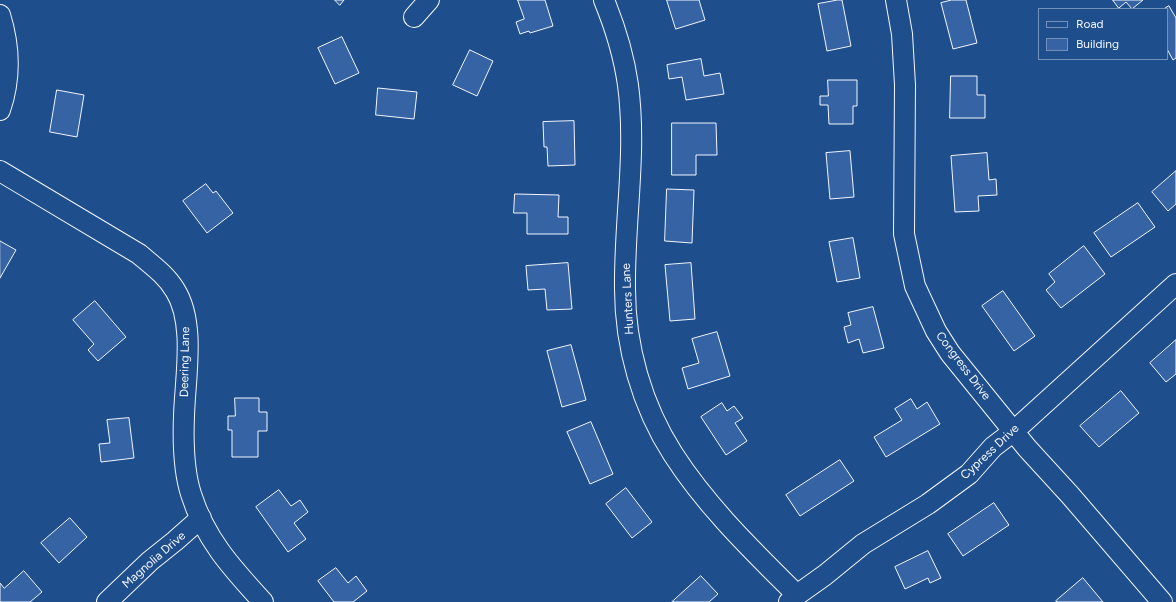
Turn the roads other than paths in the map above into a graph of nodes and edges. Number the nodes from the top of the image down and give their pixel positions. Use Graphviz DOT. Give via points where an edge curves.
graph roads {
  1 [pos="429,0"];
  2 [pos="604,0"];
  3 [pos="896,0"];
  4 [pos="0,15"];
  5 [pos="414,17"];
  6 [pos="0,110"];
  7 [pos="0,171"];
  8 [pos="1176,284"];
  9 [pos="1014,431"];
  10 [pos="201,518"];
  11 [pos="793,598"];
  12 [pos="107,602"];
  13 [pos="263,602"];
  14 [pos="1162,602"];
  1 -- 5 [label="street"];
  2 -- 11 [label="street, Hunters Lane" via="624,62 628,86 631,135 625,302 629,340 642,390 673,454 698,489"];
  3 -- 9 [label="street, Congress Drive" via="902,34 905,85 904,234 914,280 936,331 950,353"];
  4 -- 6 [label="street" via="8,54 8,76"];
  7 -- 10 [label="street, Deering Lane" via="138,254 159,271 176,290 185,313 188,338 184,417 186,468 191,494"];
  8 -- 9 [label="street, Cypress Drive"];
  9 -- 11 [label="street, Cypress Drive" via="993,447 969,474 928,504 863,544 826,576"];
  9 -- 14 [label="street, Congress Drive"];
  10 -- 12 [label="street, Magnolia Drive"];
  10 -- 13 [label="street, Deering Lane" via="213,542 229,564"];
}
